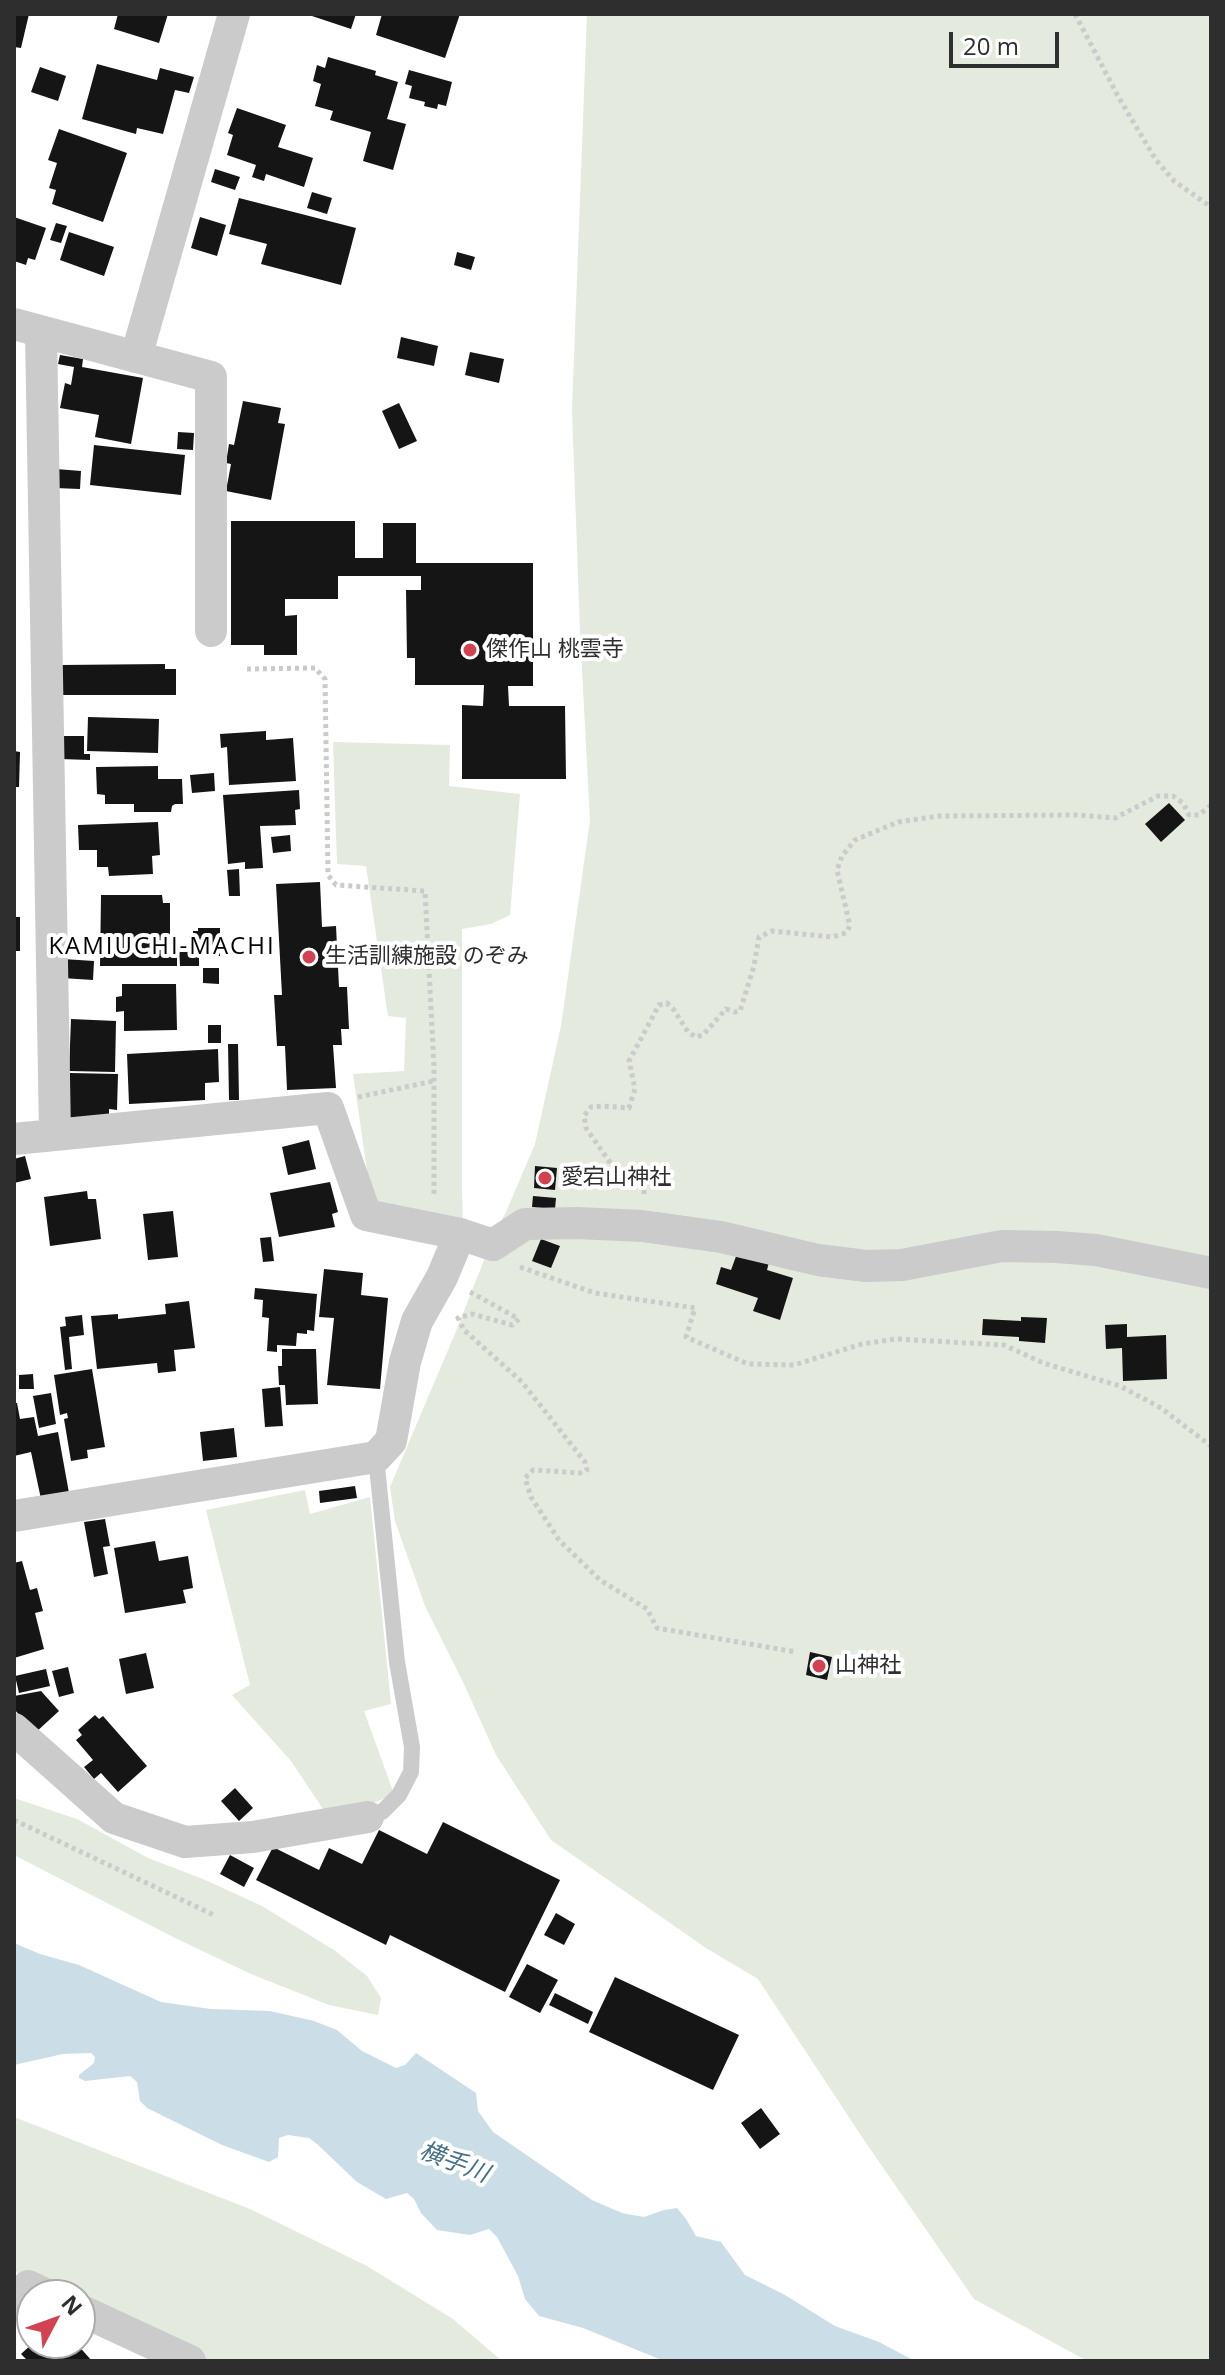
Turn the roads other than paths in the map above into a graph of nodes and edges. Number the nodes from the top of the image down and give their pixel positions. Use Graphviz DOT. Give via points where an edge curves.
graph roads {
  1 [pos="234,14"];
  2 [pos="28,328"];
  3 [pos="136,357"];
  4 [pos="211,631"];
  5 [pos="55,1134"];
  6 [pos="14,1139"];
  7 [pos="447,1231"];
  8 [pos="1211,1273"];
  9 [pos="376,1457"];
  10 [pos="14,1516"];
  11 [pos="14,1729"];
  12 [pos="368,1817"];
  13 [pos="96,2317"];
  14 [pos="190,2361"];
  1 -- 3 [label="street"];
  2 -- 3 [label="street"];
  2 -- 5 [label="street"];
  3 -- 4 [label="street" via="211,377"];
  5 -- 6 [label="street"];
  5 -- 7 [label="street" via="328,1108 366,1215"];
  7 -- 8 [label="street" via="493,1245 525,1224 642,1226 866,1266 902,1265 1002,1246 1057,1247"];
  7 -- 9 [label="street" via="442,1277 417,1321 391,1441"];
  9 -- 10 [label="street"];
  9 -- 12 [label="lane" via="412,1760 399,1795 382,1812"];
  11 -- 12 [label="street" via="114,1818 185,1842 253,1837"];
  13 -- 14 [label="street"];
}
